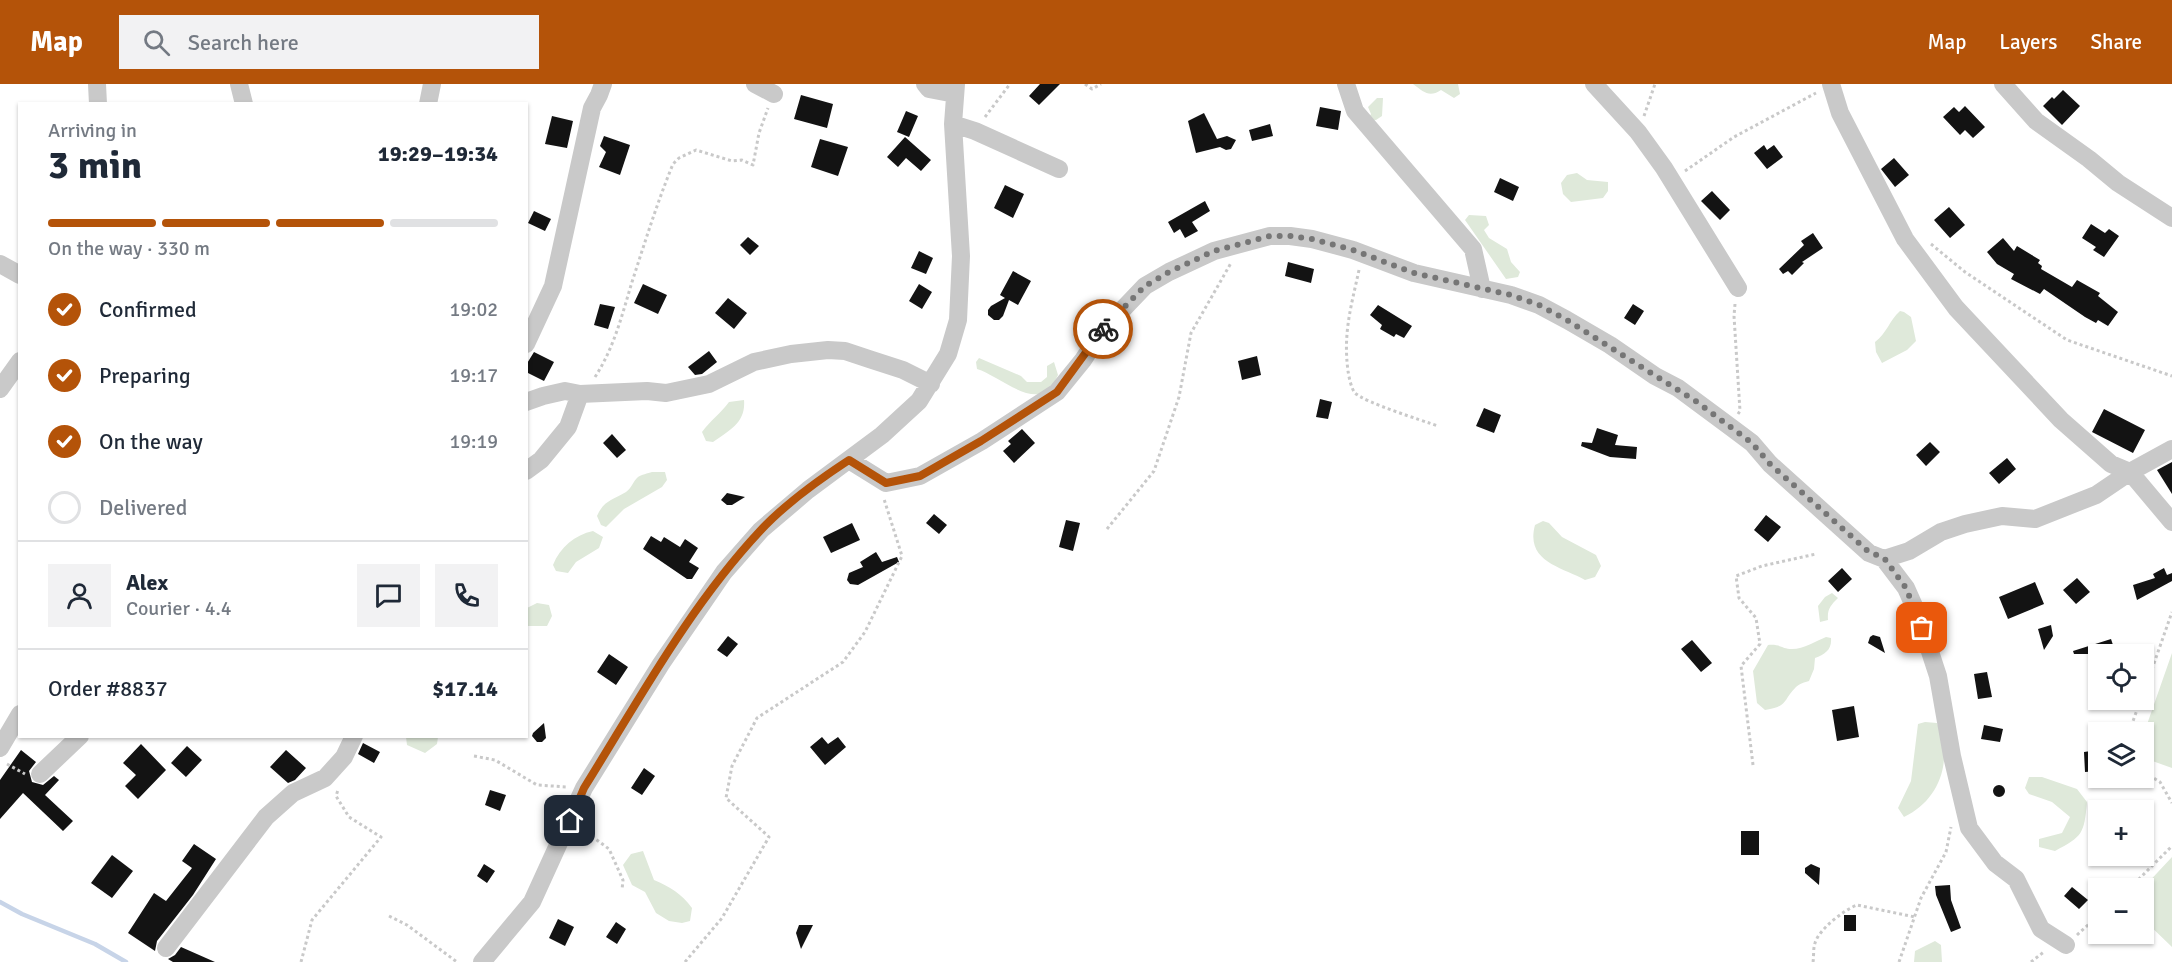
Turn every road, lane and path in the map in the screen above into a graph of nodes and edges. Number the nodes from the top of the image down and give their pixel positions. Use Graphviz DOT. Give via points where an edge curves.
graph roads {
  1 [pos="98,84"];
  2 [pos="238,84"];
  3 [pos="432,84"];
  4 [pos="603,84"];
  5 [pos="755,84"];
  6 [pos="925,84"];
  7 [pos="1010,84"];
  8 [pos="1085,84"];
  9 [pos="1101,84"];
  10 [pos="1346,84"];
  11 [pos="1594,84"];
  12 [pos="1656,84"];
  13 [pos="2003,84"];
  14 [pos="1831,86"];
  15 [pos="955,89"];
  16 [pos="774,94"];
  17 [pos="99,102"];
  18 [pos="242,102"];
  19 [pos="428,102"];
  20 [pos="953,124"];
  21 [pos="975,131"];
  22 [pos="1638,132"];
  23 [pos="1059,169"];
  24 [pos="1671,181"];
  25 [pos="2172,218"];
  26 [pos="1905,239"];
  27 [pos="1235,244"];
  28 [pos="1363,254"];
  29 [pos="0,264"];
  30 [pos="18,274"];
  31 [pos="1737,288"];
  32 [pos="1482,289"];
  33 [pos="528,341"];
  34 [pos="18,364"];
  35 [pos="2172,376"];
  36 [pos="931,384"];
  37 [pos="0,388"];
  38 [pos="580,394"];
  39 [pos="528,401"];
  40 [pos="1438,426"];
  41 [pos="1732,428"];
  42 [pos="2172,449"];
  43 [pos="849,460"];
  44 [pos="528,470"];
  45 [pos="2130,472"];
  46 [pos="886,483"];
  47 [pos="2172,522"];
  48 [pos="1107,528"];
  49 [pos="1816,554"];
  50 [pos="1884,558"];
  51 [pos="2172,612"];
  52 [pos="2154,663"];
  53 [pos="18,717"];
  54 [pos="78,738"];
  55 [pos="353,738"];
  56 [pos="0,748"];
  57 [pos="474,756"];
  58 [pos="344,757"];
  59 [pos="0,760"];
  60 [pos="1753,765"];
  61 [pos="40,774"];
  62 [pos="2154,778"];
  63 [pos="584,788"];
  64 [pos="2172,803"];
  65 [pos="1964,806"];
  66 [pos="570,821"];
  67 [pos="2172,846"];
  68 [pos="2140,878"];
  69 [pos="622,890"];
  70 [pos="389,916"];
  71 [pos="1915,917"];
  72 [pos="2088,925"];
  73 [pos="2066,945"];
  74 [pos="166,948"];
  75 [pos="301,962"];
  76 [pos="457,962"];
  77 [pos="482,962"];
  78 [pos="685,962"];
  79 [pos="1813,962"];
  80 [pos="1899,962"];
  1 -- 17 [label="street"];
  2 -- 18 [label="street"];
  3 -- 19 [label="street"];
  4 -- 33 [label="street" via="592,108 553,286"];
  5 -- 16 [label="street"];
  6 -- 15 [label="street" via="929,89"];
  7 -- 21 [label="path"];
  8 -- 9 [label="path" via="1092,89"];
  10 -- 32 [label="street" via="1355,111 1473,249"];
  11 -- 22 [label="street"];
  12 -- 22 [label="path"];
  13 -- 25 [label="street" via="2036,121"];
  14 -- 24 [label="path" via="1734,137"];
  14 -- 26 [label="street" via="1840,114"];
  15 -- 20 [label="street"];
  16 -- 38 [label="path" via="759,133 753,165 696,150 673,164 619,330 604,363"];
  20 -- 21 [label="street"];
  20 -- 36 [label="street" via="961,256 958,320 948,354"];
  21 -- 23 [label="street"];
  22 -- 24 [label="street"];
  24 -- 31 [label="street"];
  26 -- 35 [label="path" via="1915,232 1965,272 2067,340"];
  26 -- 45 [label="street" via="1956,308 2061,420 2110,464"];
  27 -- 28 [label="street" via="1290,236"];
  27 -- 46 [label="street" via="1145,286 1102,331 1057,392 920,476"];
  27 -- 48 [label="path" via="1235,255 1191,333 1179,397 1154,471"];
  28 -- 32 [label="street" via="1414,273"];
  28 -- 40 [label="path" via="1345,347 1354,392"];
  29 -- 30 [label="street"];
  31 -- 41 [label="path" via="1734,316 1740,411"];
  32 -- 41 [label="street" via="1539,305 1567,320 1678,388"];
  34 -- 37 [label="street"];
  36 -- 38 [label="street" via="877,361 828,350 754,362 709,384 666,393"];
  36 -- 43 [label="street" via="919,401"];
  38 -- 39 [label="street" via="565,391"];
  38 -- 44 [label="street" via="568,427"];
  41 -- 50 [label="street" via="1869,552"];
  42 -- 45 [label="street"];
  43 -- 46 [label="street"];
  43 -- 63 [label="street" via="761,530 724,572"];
  45 -- 47 [label="street"];
  45 -- 50 [label="street" via="2096,495 2035,519 2002,516 1965,524 1941,532 1909,551"];
  46 -- 78 [label="path" via="882,494 902,556 865,632 843,662 757,718 732,766 726,798 769,837 722,918"];
  49 -- 60 [label="path" via="1736,576 1739,598 1756,618 1760,644 1741,666"];
  50 -- 65 [label="street" via="1906,588 1932,659"];
  51 -- 52 [label="path"];
  53 -- 56 [label="street"];
  54 -- 61 [label="street"];
  55 -- 58 [label="street"];
  57 -- 63 [label="path" via="495,760 537,785"];
  58 -- 74 [label="street" via="325,778 293,793 266,817"];
  58 -- 75 [label="path" via="336,796 349,817 381,837 312,920"];
  59 -- 61 [label="path" via="26,774"];
  62 -- 64 [label="path"];
  63 -- 66 [label="street"];
  65 -- 71 [label="path" via="1953,817 1946,852"];
  65 -- 73 [label="street" via="1977,842 2016,879 2041,929"];
  66 -- 69 [label="path" via="609,849 623,880"];
  66 -- 77 [label="street" via="532,902"];
  67 -- 68 [label="path"];
  70 -- 76 [label="path"];
  71 -- 79 [label="path" via="1857,905 1848,908 1815,941"];
  71 -- 80 [label="path"];
  72 -- 73 [label="path"];
}
